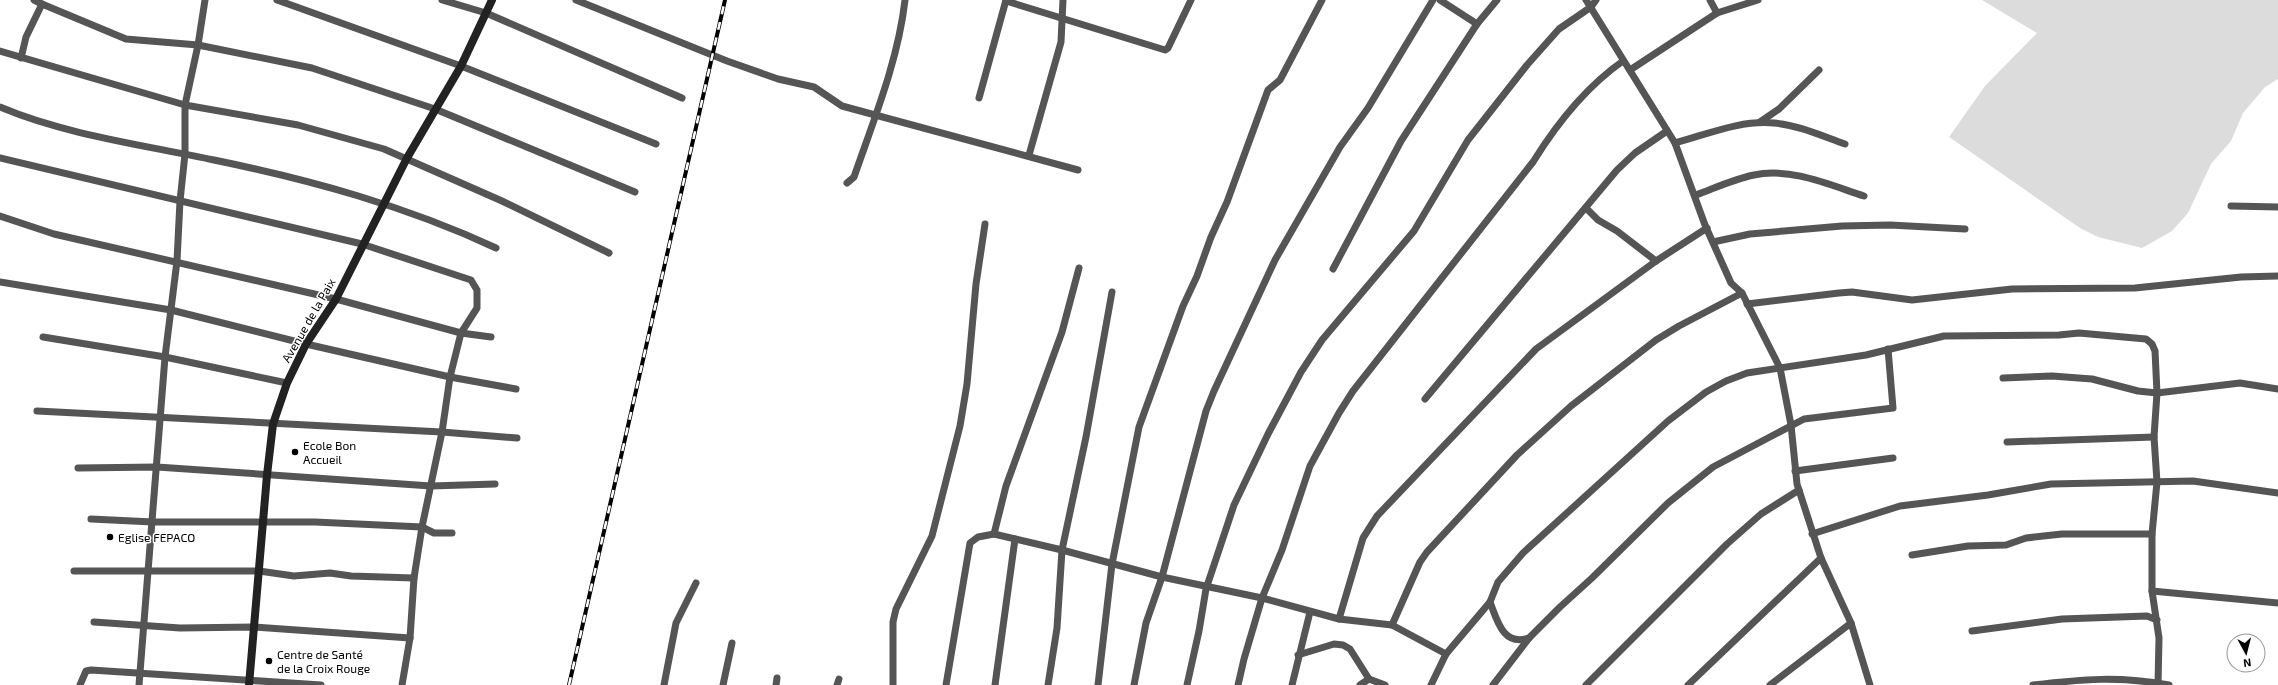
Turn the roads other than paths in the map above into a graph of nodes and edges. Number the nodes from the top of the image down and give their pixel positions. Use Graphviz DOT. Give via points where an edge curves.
graph roads {
  1 [pos="34,0"];
  2 [pos="205,0"];
  3 [pos="277,0"];
  4 [pos="442,0"];
  5 [pos="492,0"];
  6 [pos="576,0"];
  7 [pos="904,0"];
  8 [pos="1006,0"];
  9 [pos="1063,0"];
  10 [pos="1191,0"];
  11 [pos="1322,0"];
  12 [pos="1433,0"];
  13 [pos="1440,0"];
  14 [pos="1497,0"];
  15 [pos="1586,0"];
  16 [pos="1596,0"];
  17 [pos="1710,0"];
  18 [pos="1754,1"];
  19 [pos="42,4"];
  20 [pos="1591,7"];
  21 [pos="486,13"];
  22 [pos="1717,13"];
  23 [pos="1062,18"];
  24 [pos="1477,24"];
  25 [pos="198,45"];
  26 [pos="0,51"];
  27 [pos="20,58"];
  28 [pos="1623,61"];
  29 [pos="461,66"];
  30 [pos="1630,70"];
  31 [pos="1819,70"];
  32 [pos="682,98"];
  33 [pos="979,98"];
  34 [pos="185,105"];
  35 [pos="0,107"];
  36 [pos="436,109"];
  37 [pos="876,114"];
  38 [pos="1748,124"];
  39 [pos="1667,131"];
  40 [pos="1675,143"];
  41 [pos="656,144"];
  42 [pos="1845,144"];
  43 [pos="185,154"];
  44 [pos="1029,155"];
  45 [pos="0,158"];
  46 [pos="407,158"];
  47 [pos="1078,170"];
  48 [pos="847,183"];
  49 [pos="635,192"];
  50 [pos="1696,195"];
  51 [pos="1864,196"];
  52 [pos="180,201"];
  53 [pos="385,203"];
  54 [pos="2231,206"];
  55 [pos="2278,207"];
  56 [pos="1586,208"];
  57 [pos="0,216"];
  58 [pos="985,224"];
  59 [pos="1707,228"];
  60 [pos="1965,229"];
  61 [pos="1713,242"];
  62 [pos="362,244"];
  63 [pos="496,248"];
  64 [pos="609,253"];
  65 [pos="177,261"];
  66 [pos="1656,261"];
  67 [pos="1079,268"];
  68 [pos="1333,269"];
  69 [pos="2278,276"];
  70 [pos="0,282"];
  71 [pos="1112,292"];
  72 [pos="1742,294"];
  73 [pos="336,298"];
  74 [pos="1747,304"];
  75 [pos="171,310"];
  76 [pos="461,333"];
  77 [pos="42,337"];
  78 [pos="491,337"];
  79 [pos="306,344"];
  80 [pos="1888,349"];
  81 [pos="165,357"];
  82 [pos="1780,368"];
  83 [pos="450,377"];
  84 [pos="2003,378"];
  85 [pos="287,383"];
  86 [pos="516,389"];
  87 [pos="2278,389"];
  88 [pos="2157,393"];
  89 [pos="1425,399"];
  90 [pos="37,411"];
  91 [pos="162,419"];
  92 [pos="273,424"];
  93 [pos="1791,425"];
  94 [pos="442,432"];
  95 [pos="2154,437"];
  96 [pos="517,438"];
  97 [pos="2007,442"];
  98 [pos="1893,458"];
  99 [pos="157,467"];
  100 [pos="78,468"];
  101 [pos="1795,471"];
  102 [pos="267,475"];
  103 [pos="2157,482"];
  104 [pos="495,484"];
  105 [pos="431,486"];
  106 [pos="1799,490"];
  107 [pos="2278,493"];
  108 [pos="91,519"];
  109 [pos="263,520"];
  110 [pos="154,522"];
  111 [pos="422,527"];
  112 [pos="452,533"];
  113 [pos="994,534"];
  114 [pos="1812,534"];
  115 [pos="2152,534"];
  116 [pos="1015,539"];
  117 [pos="1062,550"];
  118 [pos="1912,555"];
  119 [pos="1821,558"];
  120 [pos="1112,564"];
  121 [pos="74,570"];
  122 [pos="259,571"];
  123 [pos="150,572"];
  124 [pos="1162,577"];
  125 [pos="414,578"];
  126 [pos="696,582"];
  127 [pos="1207,586"];
  128 [pos="2152,591"];
  129 [pos="1262,598"];
  130 [pos="1490,602"];
  131 [pos="2278,603"];
  132 [pos="1310,612"];
  133 [pos="1339,619"];
  134 [pos="2157,620"];
  135 [pos="94,622"];
  136 [pos="1851,623"];
  137 [pos="144,625"];
  138 [pos="1392,625"];
  139 [pos="254,627"];
  140 [pos="1972,631"];
  141 [pos="410,638"];
  142 [pos="1529,638"];
  143 [pos="732,643"];
  144 [pos="1446,654"];
  145 [pos="1298,655"];
  146 [pos="140,675"];
  147 [pos="1369,679"];
  148 [pos="249,683"];
  149 [pos="1869,684"];
  150 [pos="2158,684"];
  151 [pos="80,685"];
  152 [pos="139,685"];
  153 [pos="321,685"];
  154 [pos="402,685"];
  155 [pos="664,685"];
  156 [pos="723,685"];
  157 [pos="893,685"];
  158 [pos="946,685"];
  159 [pos="995,685"];
  160 [pos="1048,685"];
  161 [pos="1098,685"];
  162 [pos="1134,685"];
  163 [pos="1187,685"];
  164 [pos="1238,685"];
  165 [pos="1292,685"];
  166 [pos="1360,685"];
  167 [pos="1385,685"];
  168 [pos="1431,685"];
  169 [pos="1493,685"];
  170 [pos="1586,685"];
  171 [pos="1688,685"];
  172 [pos="1770,685"];
  173 [pos="2033,685"];
  174 [pos="2168,685"];
  1 -- 19 [label="street"];
  2 -- 25 [label="street"];
  3 -- 29 [label="street"];
  4 -- 21 [label="street"];
  5 -- 21 [label="street, Avenue de la Paix"];
  6 -- 37 [label="street" via="727,61 778,79 814,87 842,106"];
  7 -- 37 [label="street" via="902,24 891,72"];
  8 -- 23 [label="street"];
  8 -- 33 [label="street"];
  9 -- 23 [label="street"];
  10 -- 23 [label="street" via="1168,48 1164,50"];
  11 -- 120 [label="street" via="1280,80 1268,90 1227,202 1183,306 1139,427"];
  12 -- 124 [label="street" via="1368,108 1340,147 1275,260 1206,411"];
  13 -- 24 [label="street"];
  14 -- 24 [label="street"];
  15 -- 20 [label="street"];
  16 -- 20 [label="street"];
  17 -- 22 [label="street"];
  18 -- 22 [label="street"];
  19 -- 25 [label="street" via="126,39"];
  19 -- 27 [label="street" via="26,37"];
  20 -- 28 [label="street"];
  20 -- 127 [label="street" via="1559,30 1526,65 1468,140 1414,231 1322,340 1301,372 1234,505"];
  21 -- 29 [label="street, Avenue de la Paix"];
  21 -- 32 [label="street"];
  22 -- 30 [label="street"];
  23 -- 44 [label="street" via="1061,42"];
  24 -- 68 [label="street" via="1401,140"];
  25 -- 34 [label="street"];
  25 -- 36 [label="street" via="312,68"];
  26 -- 27 [label="street"];
  27 -- 34 [label="street"];
  28 -- 30 [label="street"];
  28 -- 129 [label="street" via="1603,75 1550,135 1533,162 1353,391 1310,466 1282,550"];
  29 -- 36 [label="street, Avenue de la Paix"];
  29 -- 41 [label="street"];
  30 -- 39 [label="street"];
  31 -- 38 [label="street" via="1763,122"];
  34 -- 43 [label="street"];
  34 -- 46 [label="street" via="298,125 384,148"];
  35 -- 43 [label="street" via="25,118 68,129"];
  36 -- 46 [label="street, Avenue de la Paix"];
  36 -- 49 [label="street"];
  37 -- 44 [label="street" via="937,133"];
  37 -- 48 [label="street" via="854,177"];
  38 -- 40 [label="street" via="1726,127"];
  38 -- 42 [label="street" via="1774,123 1793,126"];
  39 -- 40 [label="street"];
  39 -- 56 [label="street" via="1627,160"];
  40 -- 50 [label="street"];
  43 -- 52 [label="street"];
  43 -- 53 [label="street" via="236,164"];
  44 -- 47 [label="street"];
  45 -- 52 [label="street"];
  46 -- 53 [label="street, Avenue de la Paix"];
  46 -- 64 [label="street"];
  50 -- 51 [label="street" via="1755,175 1772,174 1805,178"];
  50 -- 59 [label="street"];
  52 -- 62 [label="street"];
  52 -- 65 [label="street"];
  53 -- 62 [label="street, Avenue de la Paix"];
  53 -- 63 [label="street" via="457,230"];
  54 -- 55 [label="street"];
  56 -- 66 [label="street" via="1598,220"];
  56 -- 89 [label="street"];
  57 -- 65 [label="street" via="54,234"];
  58 -- 157 [label="street" via="962,415 932,536 896,609 893,622"];
  59 -- 61 [label="street"];
  59 -- 66 [label="street"];
  60 -- 61 [label="street" via="1890,225 1842,226 1750,234"];
  61 -- 72 [label="street" via="1731,283"];
  62 -- 73 [label="street, Avenue de la Paix"];
  62 -- 76 [label="street" via="472,280 477,290 477,308"];
  65 -- 73 [label="street"];
  65 -- 75 [label="street"];
  66 -- 133 [label="street" via="1536,349 1377,516 1363,538"];
  67 -- 113 [label="street" via="1062,332 1006,486"];
  69 -- 74 [label="street" via="2241,277 2135,288 2012,290 1912,300 1852,292"];
  70 -- 75 [label="street"];
  71 -- 117 [label="street" via="1089,422"];
  72 -- 74 [label="street"];
  72 -- 138 [label="street" via="1656,340 1571,406 1517,455 1427,552"];
  73 -- 76 [label="street"];
  73 -- 79 [label="street, Avenue de la Paix"];
  74 -- 82 [label="street"];
  75 -- 79 [label="street"];
  75 -- 81 [label="street"];
  76 -- 78 [label="street"];
  76 -- 83 [label="street"];
  77 -- 81 [label="street"];
  79 -- 83 [label="street"];
  79 -- 85 [label="street, Avenue de la Paix"];
  80 -- 82 [label="street" via="1866,355"];
  80 -- 88 [label="street" via="1937,337 1965,335 2079,333 2146,339 2155,350"];
  80 -- 93 [label="street" via="1893,408 1812,418"];
  81 -- 85 [label="street"];
  81 -- 91 [label="street"];
  82 -- 93 [label="street"];
  82 -- 130 [label="street" via="1747,373 1726,380 1668,421 1523,553 1498,582"];
  83 -- 86 [label="street"];
  83 -- 94 [label="street"];
  84 -- 88 [label="street" via="2052,376 2092,379 2138,391"];
  85 -- 92 [label="street, Avenue de la Paix"];
  87 -- 88 [label="street" via="2240,383"];
  88 -- 95 [label="street"];
  90 -- 91 [label="street"];
  91 -- 92 [label="street"];
  91 -- 99 [label="street"];
  92 -- 94 [label="street"];
  92 -- 102 [label="street, Avenue de la Paix"];
  93 -- 101 [label="street"];
  93 -- 142 [label="street" via="1713,467 1668,503"];
  94 -- 96 [label="street"];
  94 -- 105 [label="street"];
  95 -- 97 [label="street"];
  95 -- 103 [label="street"];
  98 -- 101 [label="street"];
  99 -- 100 [label="street"];
  99 -- 102 [label="street"];
  99 -- 110 [label="street"];
  101 -- 106 [label="street"];
  102 -- 105 [label="street"];
  102 -- 109 [label="street, Avenue de la Paix"];
  103 -- 107 [label="street" via="2193,481"];
  103 -- 114 [label="street" via="2051,484 1900,506"];
  103 -- 115 [label="street"];
  104 -- 105 [label="street"];
  105 -- 111 [label="street"];
  106 -- 114 [label="street"];
  106 -- 170 [label="street" via="1761,514 1727,544"];
  108 -- 110 [label="street"];
  109 -- 110 [label="street"];
  109 -- 111 [label="street"];
  109 -- 122 [label="street, Avenue de la Paix"];
  110 -- 123 [label="street"];
  111 -- 112 [label="street" via="434,533"];
  111 -- 125 [label="street"];
  113 -- 116 [label="street"];
  113 -- 158 [label="street" via="978,537 970,543"];
  114 -- 119 [label="street"];
  115 -- 118 [label="street" via="2062,534 2026,538 2006,544 1968,546"];
  115 -- 128 [label="street"];
  116 -- 117 [label="street"];
  116 -- 159 [label="street"];
  117 -- 120 [label="street"];
  117 -- 160 [label="street" via="1057,628"];
  119 -- 136 [label="street"];
  119 -- 171 [label="street"];
  120 -- 124 [label="street"];
  120 -- 161 [label="street"];
  121 -- 123 [label="street"];
  122 -- 123 [label="street"];
  122 -- 125 [label="street" via="294,576 330,573"];
  122 -- 139 [label="street, Avenue de la Paix"];
  123 -- 137 [label="street"];
  124 -- 127 [label="street"];
  124 -- 162 [label="street" via="1146,623"];
  125 -- 141 [label="street"];
  126 -- 155 [label="street" via="676,623"];
  127 -- 129 [label="street"];
  127 -- 163 [label="street"];
  128 -- 131 [label="street"];
  128 -- 134 [label="street"];
  129 -- 132 [label="street"];
  129 -- 164 [label="street"];
  130 -- 142 [label="street" via="1504,634 1522,641"];
  130 -- 144 [label="street"];
  132 -- 133 [label="street"];
  132 -- 145 [label="street"];
  133 -- 138 [label="street"];
  134 -- 140 [label="street" via="2147,616 2062,619"];
  134 -- 150 [label="street"];
  135 -- 137 [label="street"];
  136 -- 149 [label="street"];
  136 -- 172 [label="street"];
  137 -- 139 [label="street" via="180,628"];
  137 -- 146 [label="street"];
  138 -- 144 [label="street"];
  139 -- 141 [label="street"];
  139 -- 148 [label="street, Avenue de la Paix"];
  141 -- 154 [label="street"];
  142 -- 169 [label="street"];
  143 -- 156 [label="street"];
  144 -- 168 [label="street"];
  145 -- 147 [label="street" via="1334,644 1343,645 1350,649"];
  145 -- 165 [label="street"];
  146 -- 148 [label="street"];
  146 -- 151 [label="street" via="91,670 86,671"];
  146 -- 152 [label="street"];
  147 -- 166 [label="street"];
  147 -- 167 [label="street"];
  148 -- 153 [label="street"];
  150 -- 173 [label="street" via="2124,678"];
  150 -- 174 [label="street"];
}
